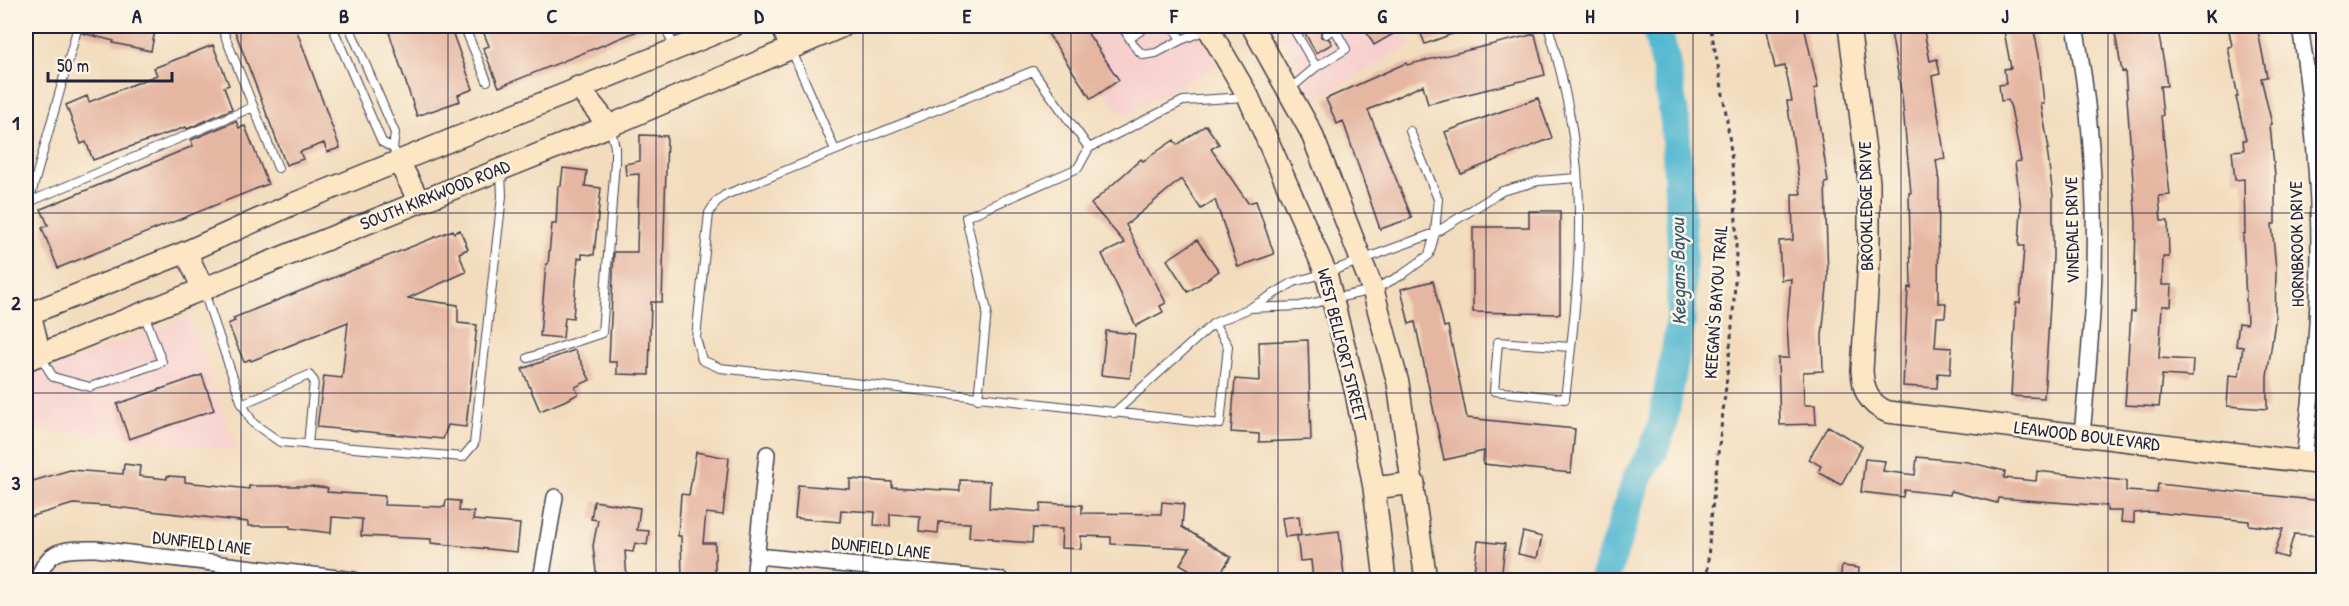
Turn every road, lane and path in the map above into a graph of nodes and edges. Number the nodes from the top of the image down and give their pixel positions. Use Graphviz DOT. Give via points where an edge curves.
graph roads {
  1 [pos="78,26"];
  2 [pos="221,26"];
  3 [pos="332,26"];
  4 [pos="349,26"];
  5 [pos="464,26"];
  6 [pos="666,26"];
  7 [pos="733,26"];
  8 [pos="782,26"];
  9 [pos="843,26"];
  10 [pos="1122,26"];
  11 [pos="1173,26"];
  12 [pos="1252,26"];
  13 [pos="1292,26"];
  14 [pos="1548,26"];
  15 [pos="1710,26"];
  16 [pos="1849,26"];
  17 [pos="2075,26"];
  18 [pos="2300,26"];
  19 [pos="1146,27"];
  20 [pos="1208,27"];
  21 [pos="1334,27"];
  22 [pos="1326,34"];
  23 [pos="1130,38"];
  24 [pos="1181,40"];
  25 [pos="791,48"];
  26 [pos="675,49"];
  27 [pos="1316,67"];
  28 [pos="487,81"];
  29 [pos="578,87"];
  30 [pos="1289,90"];
  31 [pos="1248,96"];
  32 [pos="253,107"];
  33 [pos="609,126"];
  34 [pos="1410,131"];
  35 [pos="1089,148"];
  36 [pos="835,150"];
  37 [pos="396,155"];
  38 [pos="278,168"];
  39 [pos="501,168"];
  40 [pos="1576,178"];
  41 [pos="419,201"];
  42 [pos="29,202"];
  43 [pos="26,211"];
  44 [pos="1435,232"];
  45 [pos="186,252"];
  46 [pos="1363,260"];
  47 [pos="1326,273"];
  48 [pos="26,286"];
  49 [pos="1373,290"];
  50 [pos="204,291"];
  51 [pos="1334,298"];
  52 [pos="1250,308"];
  53 [pos="144,313"];
  54 [pos="28,314"];
  55 [pos="1214,322"];
  56 [pos="1571,347"];
  57 [pos="33,357"];
  58 [pos="528,358"];
  59 [pos="1863,386"];
  60 [pos="978,399"];
  61 [pos="242,404"];
  62 [pos="1114,413"];
  63 [pos="2082,435"];
  64 [pos="308,445"];
  65 [pos="767,454"];
  66 [pos="2314,463"];
  67 [pos="1414,483"];
  68 [pos="1374,488"];
  69 [pos="555,497"];
  70 [pos="757,556"];
  71 [pos="38,580"];
  72 [pos="354,580"];
  73 [pos="541,580"];
  74 [pos="754,580"];
  75 [pos="1001,580"];
  76 [pos="1385,580"];
  77 [pos="1426,580"];
  78 [pos="1707,580"];
  1 -- 42 [label="lane"];
  2 -- 32 [label="lane"];
  3 -- 37 [label="lane" via="382,142"];
  4 -- 37 [label="lane" via="395,133"];
  5 -- 28 [label="lane"];
  6 -- 26 [label="lane"];
  7 -- 26 [label="main road" via="695,37"];
  8 -- 25 [label="main road"];
  9 -- 25 [label="main road, SOUTH KIRKWOOD ROAD"];
  10 -- 23 [label="lane"];
  11 -- 24 [label="lane"];
  12 -- 30 [label="main road"];
  13 -- 27 [label="lane" via="1307,44"];
  14 -- 40 [label="lane" via="1571,126"];
  15 -- 78 [label="path, KEEGAN'S BAYOU TRAIL" via="1731,146 1736,224"];
  16 -- 59 [label="main road, BROOKLEDGE DRIVE" via="1869,182"];
  17 -- 63 [label="street, VINEDALE DRIVE" via="2094,209 2094,267"];
  18 -- 66 [label="street, HORNBROOK DRIVE" via="2317,198"];
  19 -- 23 [label="lane"];
  20 -- 24 [label="lane"];
  20 -- 31 [label="main road, WEST BELLFORT STREET"];
  21 -- 22 [label="lane"];
  21 -- 27 [label="lane" via="1346,49"];
  23 -- 24 [label="lane" via="1143,55"];
  25 -- 33 [label="main road, SOUTH KIRKWOOD ROAD"];
  25 -- 36 [label="lane"];
  26 -- 29 [label="main road"];
  27 -- 30 [label="lane"];
  29 -- 33 [label="main road"];
  29 -- 37 [label="main road"];
  30 -- 46 [label="main road" via="1311,132"];
  31 -- 35 [label="lane" via="1183,101"];
  31 -- 47 [label="main road, WEST BELLFORT STREET"];
  32 -- 38 [label="lane"];
  32 -- 42 [label="lane"];
  33 -- 39 [label="main road, SOUTH KIRKWOOD ROAD"];
  33 -- 58 [label="lane" via="615,162 602,333"];
  34 -- 44 [label="lane" via="1438,199"];
  35 -- 36 [label="lane" via="1033,71"];
  35 -- 60 [label="lane" via="1078,168 966,217 987,311"];
  36 -- 60 [label="lane" via="716,202 710,213 696,338 702,360 720,368"];
  37 -- 41 [label="main road"];
  37 -- 45 [label="main road"];
  39 -- 41 [label="main road, SOUTH KIRKWOOD ROAD"];
  39 -- 64 [label="lane" via="502,196 474,444 463,458"];
  40 -- 44 [label="lane" via="1539,181 1502,191"];
  40 -- 56 [label="lane" via="1580,223"];
  41 -- 50 [label="main road, SOUTH KIRKWOOD ROAD"];
  42 -- 43 [label="lane"];
  44 -- 46 [label="lane"];
  44 -- 49 [label="lane" via="1429,255"];
  45 -- 50 [label="main road"];
  45 -- 54 [label="main road"];
  46 -- 47 [label="lane"];
  46 -- 49 [label="main road"];
  47 -- 51 [label="main road, WEST BELLFORT STREET"];
  47 -- 52 [label="lane" via="1294,282"];
  48 -- 54 [label="lane"];
  49 -- 51 [label="lane"];
  49 -- 67 [label="main road" via="1398,383"];
  50 -- 53 [label="main road, SOUTH KIRKWOOD ROAD"];
  50 -- 61 [label="lane"];
  51 -- 52 [label="lane" via="1300,306"];
  51 -- 68 [label="main road, WEST BELLFORT STREET"];
  52 -- 55 [label="lane"];
  53 -- 57 [label="main road, SOUTH KIRKWOOD ROAD"];
  53 -- 57 [label="lane" via="162,362 90,387 53,377"];
  54 -- 57 [label="main road"];
  55 -- 62 [label="lane"];
  55 -- 62 [label="lane" via="1228,346 1220,424"];
  56 -- 56 [label="lane" via="1565,399 1494,391 1498,342"];
  59 -- 63 [label="main road, LEAWOOD BOULEVARD" via="1875,407 1888,412"];
  60 -- 62 [label="lane"];
  61 -- 64 [label="lane" via="253,423 280,442"];
  61 -- 64 [label="lane" via="309,375 314,381"];
  63 -- 66 [label="main road, LEAWOOD BOULEVARD"];
  65 -- 70 [label="street"];
  67 -- 68 [label="main road"];
  67 -- 77 [label="main road"];
  68 -- 76 [label="main road, WEST BELLFORT STREET"];
  69 -- 73 [label="street"];
  70 -- 74 [label="street"];
  70 -- 75 [label="street, DUNFIELD LANE"];
  71 -- 72 [label="street, DUNFIELD LANE" via="47,560 64,550 96,549"];
}
